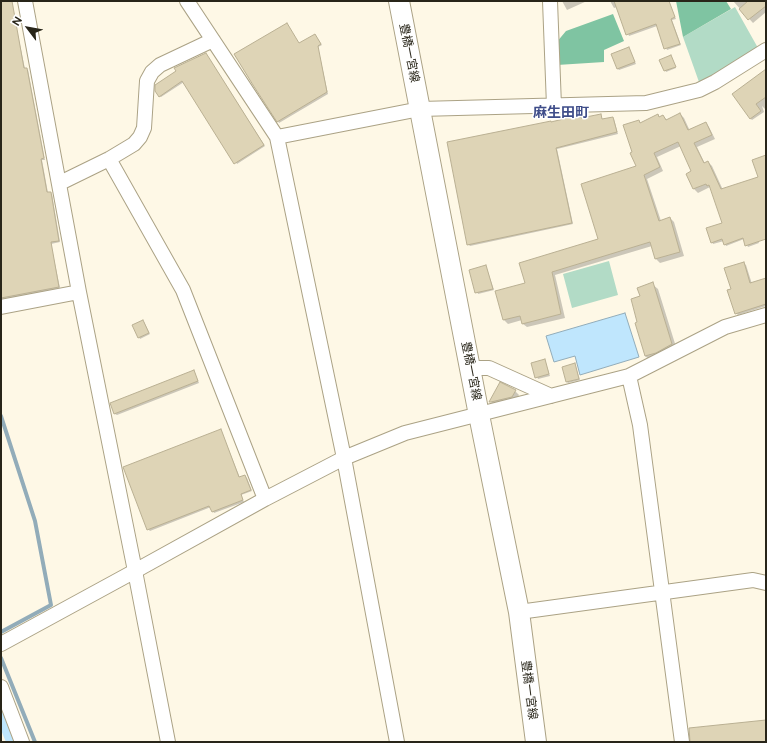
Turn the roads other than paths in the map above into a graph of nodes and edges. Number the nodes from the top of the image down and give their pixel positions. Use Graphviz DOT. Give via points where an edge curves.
graph roads {
  1 [pos="25,1"];
  2 [pos="187,1"];
  3 [pos="399,1"];
  4 [pos="550,1"];
  5 [pos="213,40"];
  6 [pos="766,50"];
  7 [pos="554,106"];
  8 [pos="420,109"];
  9 [pos="277,137"];
  10 [pos="109,159"];
  11 [pos="60,183"];
  12 [pos="79,292"];
  13 [pos="1,307"];
  14 [pos="766,314"];
  15 [pos="471,368"];
  16 [pos="629,376"];
  17 [pos="551,396"];
  18 [pos="479,415"];
  19 [pos="344,458"];
  20 [pos="265,499"];
  21 [pos="135,572"];
  22 [pos="766,583"];
  23 [pos="661,593"];
  24 [pos="519,612"];
  25 [pos="1,644"];
  26 [pos="1,687"];
  27 [pos="22,742"];
  28 [pos="168,742"];
  29 [pos="397,742"];
  30 [pos="536,742"];
  31 [pos="682,742"];
  1 -- 11 [label="street"];
  2 -- 5 [label="street"];
  3 -- 8 [label="main road, 豊橋一宮線"];
  4 -- 7 [label="street"];
  5 -- 9 [label="street"];
  5 -- 10 [label="street" via="160,65 152,72 147,81 144,128 140,137 134,144"];
  6 -- 7 [label="street" via="699,90 646,103"];
  7 -- 8 [label="street"];
  8 -- 9 [label="street"];
  8 -- 15 [label="main road, 豊橋一宮線"];
  9 -- 19 [label="street"];
  10 -- 11 [label="street"];
  10 -- 20 [label="street" via="183,290"];
  11 -- 12 [label="street"];
  12 -- 13 [label="street"];
  12 -- 21 [label="street"];
  14 -- 16 [label="street" via="725,327"];
  15 -- 17 [label="street" via="490,368"];
  15 -- 18 [label="main road, 豊橋一宮線"];
  16 -- 17 [label="street"];
  16 -- 23 [label="street" via="640,425"];
  17 -- 18 [label="street"];
  18 -- 19 [label="street" via="405,433"];
  18 -- 24 [label="main road, 豊橋一宮線"];
  19 -- 20 [label="street"];
  19 -- 29 [label="street"];
  20 -- 21 [label="street"];
  21 -- 25 [label="street"];
  21 -- 28 [label="street"];
  22 -- 23 [label="street" via="753,580"];
  23 -- 24 [label="street"];
  23 -- 31 [label="street"];
  24 -- 30 [label="main road, 豊橋一宮線"];
  26 -- 27 [label="street"];
}
